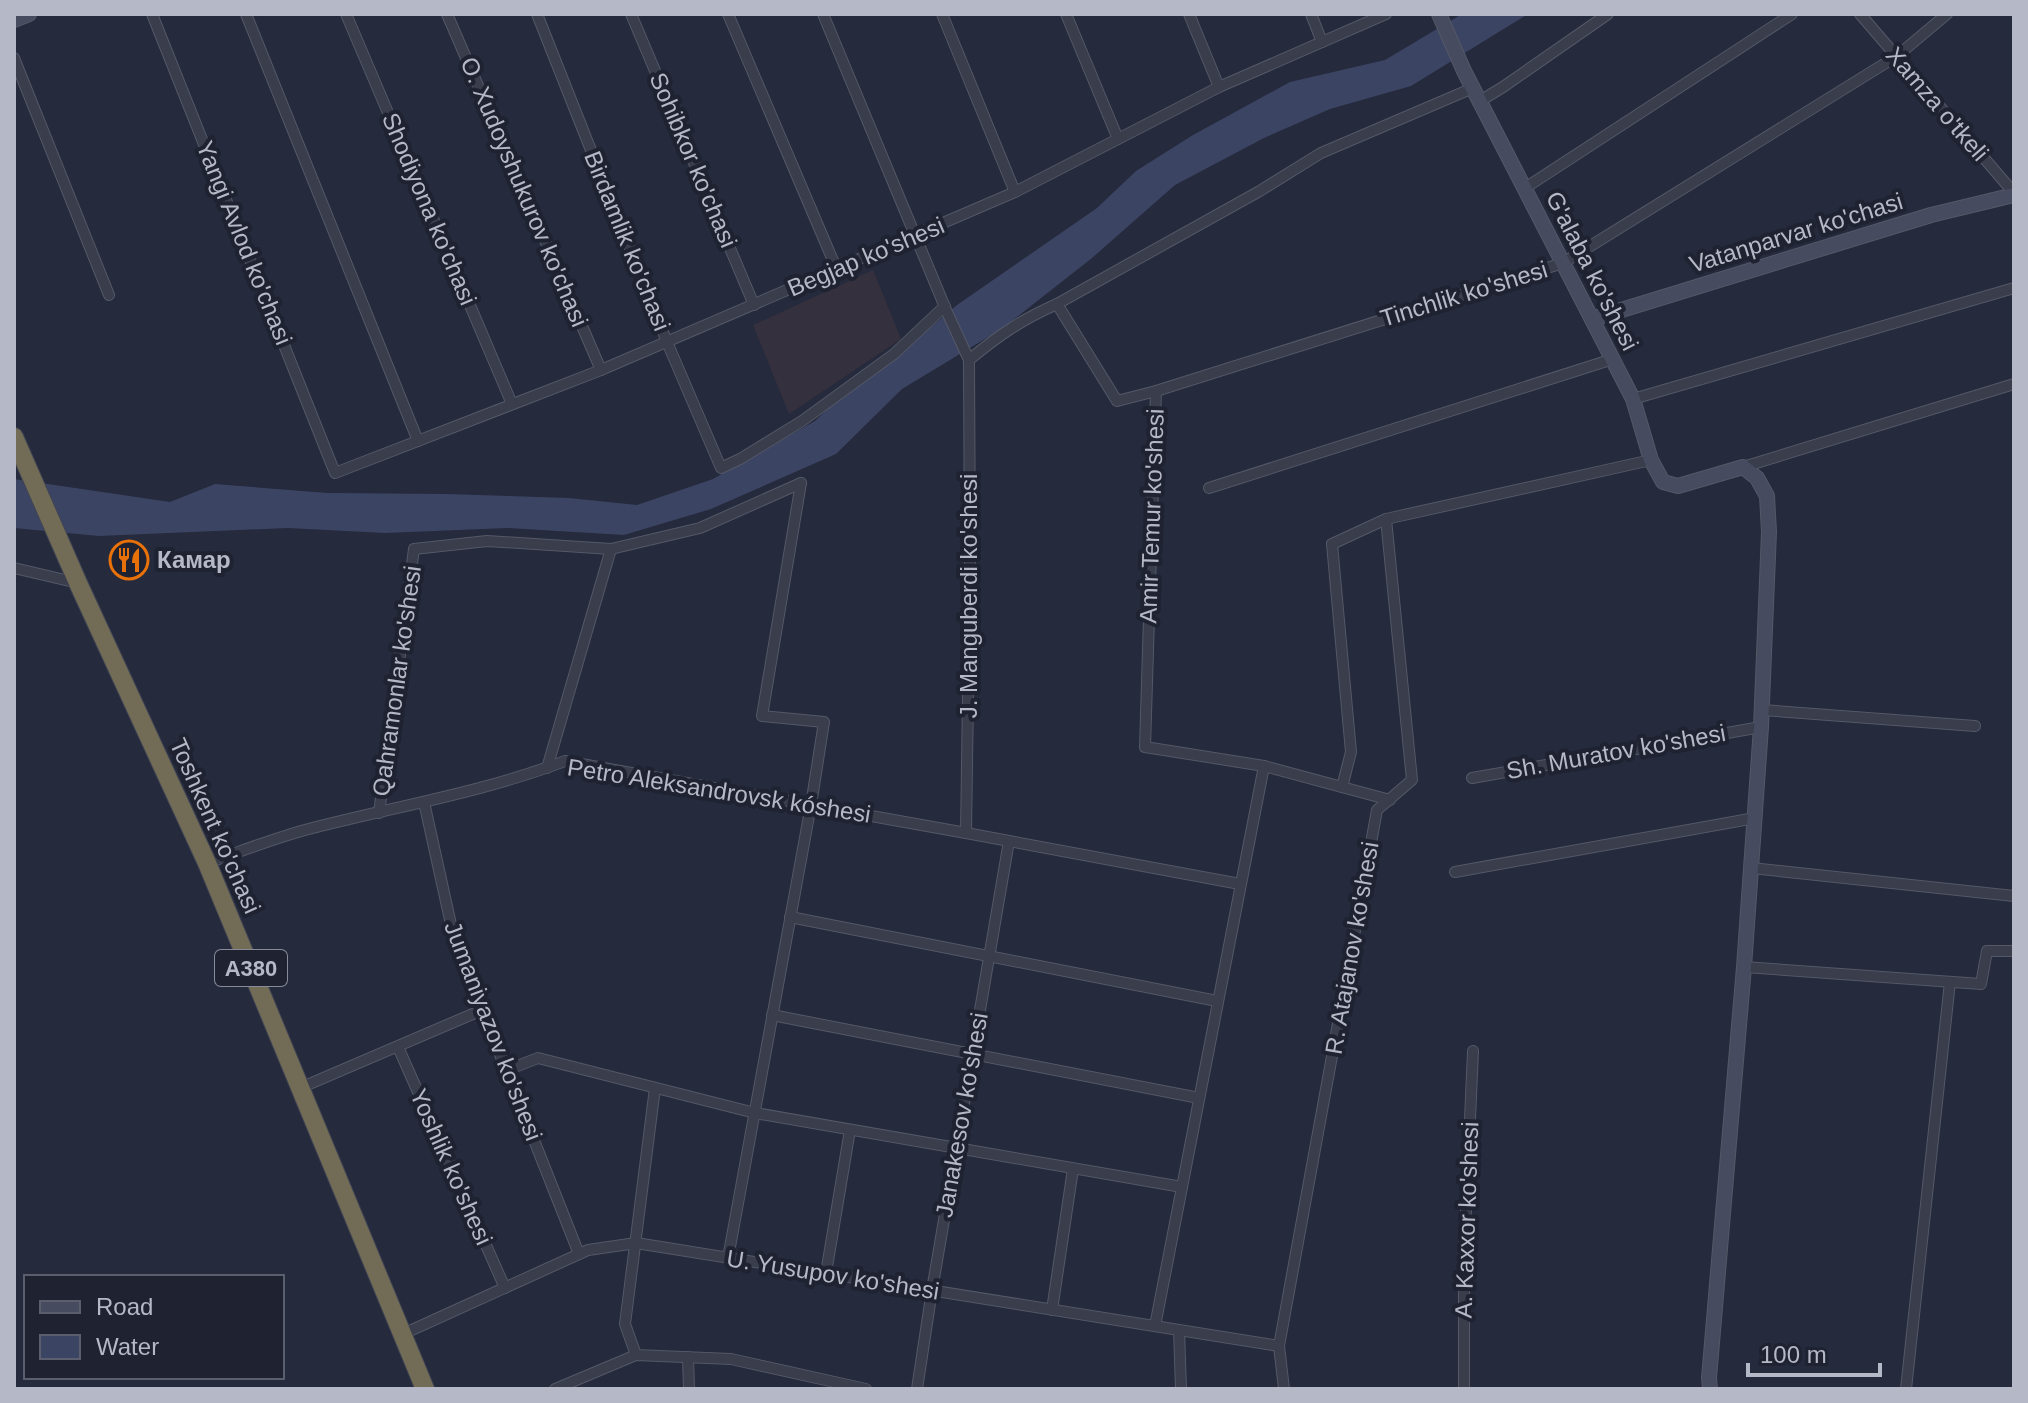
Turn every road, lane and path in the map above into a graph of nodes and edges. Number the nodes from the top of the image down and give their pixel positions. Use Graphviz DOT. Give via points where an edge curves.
graph roads {
  1 [pos="29,14"];
  2 [pos="152,14"];
  3 [pos="246,14"];
  4 [pos="346,14"];
  5 [pos="447,14"];
  6 [pos="537,14"];
  7 [pos="631,14"];
  8 [pos="728,14"];
  9 [pos="823,14"];
  10 [pos="942,14"];
  11 [pos="1066,14"];
  12 [pos="1189,14"];
  13 [pos="1311,14"];
  14 [pos="1386,14"];
  15 [pos="1608,14"];
  16 [pos="1792,14"];
  17 [pos="1860,14"];
  18 [pos="1947,14"];
  19 [pos="1440,16"];
  20 [pos="14,20"];
  21 [pos="1322,42"];
  22 [pos="1897,56"];
  23 [pos="14,58"];
  24 [pos="1219,87"];
  25 [pos="1476,94"];
  26 [pos="1118,139"];
  27 [pos="1525,188"];
  28 [pos="1015,192"];
  29 [pos="2014,194"];
  30 [pos="916,235"];
  31 [pos="1563,263"];
  32 [pos="837,270"];
  33 [pos="2014,288"];
  34 [pos="109,295"];
  35 [pos="1057,304"];
  36 [pos="754,305"];
  37 [pos="946,309"];
  38 [pos="1592,319"];
  39 [pos="667,342"];
  40 [pos="967,356"];
  41 [pos="1613,359"];
  42 [pos="601,370"];
  43 [pos="2014,384"];
  44 [pos="1156,391"];
  45 [pos="1633,399"];
  46 [pos="512,404"];
  47 [pos="14,437"];
  48 [pos="418,441"];
  49 [pos="1651,460"];
  50 [pos="1743,467"];
  51 [pos="335,473"];
  52 [pos="1209,488"];
  53 [pos="1386,519"];
  54 [pos="611,549"];
  55 [pos="14,568"];
  56 [pos="78,583"];
  57 [pos="1762,710"];
  58 [pos="1975,726"];
  59 [pos="1761,727"];
  60 [pos="1264,766"];
  61 [pos="547,768"];
  62 [pos="1472,778"];
  63 [pos="1342,787"];
  64 [pos="1390,800"];
  65 [pos="424,802"];
  66 [pos="811,805"];
  67 [pos="379,813"];
  68 [pos="1755,818"];
  69 [pos="966,833"];
  70 [pos="1009,841"];
  71 [pos="207,863"];
  72 [pos="1751,868"];
  73 [pos="1455,872"];
  74 [pos="1240,884"];
  75 [pos="2014,896"];
  76 [pos="790,917"];
  77 [pos="2014,951"];
  78 [pos="990,956"];
  79 [pos="1744,967"];
  80 [pos="1950,982"];
  81 [pos="1217,1001"];
  82 [pos="482,1010"];
  83 [pos="772,1015"];
  84 [pos="398,1047"];
  85 [pos="1473,1051"];
  86 [pos="973,1054"];
  87 [pos="507,1070"];
  88 [pos="300,1088"];
  89 [pos="655,1088"];
  90 [pos="1199,1098"];
  91 [pos="755,1113"];
  92 [pos="850,1130"];
  93 [pos="956,1149"];
  94 [pos="1073,1169"];
  95 [pos="1182,1187"];
  96 [pos="636,1243"];
  97 [pos="579,1254"];
  98 [pos="728,1258"];
  99 [pos="826,1273"];
  100 [pos="505,1288"];
  101 [pos="932,1290"];
  102 [pos="1052,1310"];
  103 [pos="1155,1326"];
  104 [pos="1179,1330"];
  105 [pos="403,1334"];
  106 [pos="1279,1346"];
  107 [pos="636,1355"];
  108 [pos="688,1357"];
  109 [pos="824,1384"];
  110 [pos="425,1389"];
  111 [pos="555,1389"];
  112 [pos="689,1389"];
  113 [pos="866,1389"];
  114 [pos="917,1389"];
  115 [pos="1181,1389"];
  116 [pos="1284,1389"];
  117 [pos="1464,1389"];
  118 [pos="1710,1389"];
  119 [pos="1906,1389"];
  1 -- 20 [label="street"];
  2 -- 51 [label="street, Yangi Avlod ko'chasi"];
  3 -- 48 [label="street"];
  4 -- 46 [label="street, Shodiyona ko'chasi"];
  5 -- 42 [label="street, O. Xudoyshukurov ko'chasi"];
  6 -- 39 [label="street, Birdamlik ko'chasi"];
  7 -- 36 [label="street, Sohibkor ko'chasi"];
  8 -- 32 [label="street"];
  9 -- 30 [label="street"];
  10 -- 28 [label="street"];
  11 -- 26 [label="street"];
  12 -- 24 [label="street"];
  13 -- 21 [label="street"];
  14 -- 21 [label="street, Begjap ko'shesi"];
  15 -- 25 [label="street" via="1503,87"];
  16 -- 27 [label="street"];
  17 -- 22 [label="street, Xamza o'tkeli"];
  18 -- 22 [label="street, Tinchlik ko'shesi"];
  19 -- 25 [label="street, G'alaba ko'shesi"];
  21 -- 24 [label="street, Begjap ko'shesi"];
  22 -- 29 [label="street, Xamza o'tkeli"];
  22 -- 31 [label="street, Tinchlik ko'shesi"];
  23 -- 34 [label="street"];
  24 -- 26 [label="street, Begjap ko'shesi"];
  25 -- 27 [label="street, G'alaba ko'shesi"];
  25 -- 35 [label="street" via="1321,153"];
  26 -- 28 [label="street, Begjap ko'shesi"];
  27 -- 31 [label="street, G'alaba ko'shesi"];
  28 -- 30 [label="street, Begjap ko'shesi"];
  29 -- 38 [label="street, Vatanparvar ko'chasi"];
  30 -- 32 [label="street, Begjap ko'shesi"];
  30 -- 37 [label="street"];
  31 -- 38 [label="street, G'alaba ko'shesi"];
  31 -- 44 [label="street, Tinchlik ko'shesi"];
  32 -- 36 [label="street, Begjap ko'shesi"];
  33 -- 45 [label="street"];
  35 -- 40 [label="street"];
  35 -- 44 [label="street, Amir Temur ko'shesi" via="1117,401"];
  36 -- 39 [label="street, Begjap ko'shesi"];
  37 -- 39 [label="street, Birdamlik ko'chasi" via="802,421 721,468"];
  37 -- 40 [label="street"];
  38 -- 41 [label="street, G'alaba ko'shesi"];
  39 -- 42 [label="street, Begjap ko'shesi"];
  40 -- 69 [label="street, J. Manguberdi ko'shesi"];
  41 -- 45 [label="street, G'alaba ko'shesi"];
  41 -- 52 [label="street"];
  42 -- 46 [label="street, Begjap ko'shesi"];
  43 -- 50 [label="street"];
  44 -- 60 [label="street, Amir Temur ko'shesi" via="1145,747"];
  45 -- 49 [label="street, G'alaba ko'shesi"];
  46 -- 48 [label="street, Begjap ko'shesi"];
  47 -- 56 [label="highway, Toshkent ko'chasi / A380"];
  48 -- 51 [label="street, Begjap ko'shesi"];
  49 -- 50 [label="street, G'alaba ko'shesi" via="1663,482 1678,486"];
  49 -- 53 [label="street"];
  50 -- 57 [label="street" via="1767,496"];
  53 -- 63 [label="street" via="1332,544 1351,752"];
  53 -- 64 [label="street, R. Atajanov ko'shesi" via="1412,780"];
  54 -- 61 [label="street"];
  54 -- 66 [label="street" via="700,528 801,483 762,716 824,722"];
  54 -- 67 [label="street, Qahramonlar ko'shesi" via="487,541 414,549"];
  55 -- 56 [label="street"];
  56 -- 71 [label="highway, Toshkent ko'chasi / A380"];
  57 -- 58 [label="street"];
  57 -- 59 [label="street"];
  59 -- 62 [label="street, Sh. Muratov ko'shesi"];
  59 -- 68 [label="street"];
  60 -- 63 [label="street"];
  60 -- 74 [label="street"];
  61 -- 65 [label="street, Petro Aleksandrovsk kóshesi"];
  61 -- 66 [label="street, Petro Aleksandrovsk kóshesi" via="565,761"];
  63 -- 64 [label="street"];
  64 -- 106 [label="street, R. Atajanov ko'shesi" via="1377,810"];
  65 -- 67 [label="street, Petro Aleksandrovsk kóshesi"];
  65 -- 82 [label="street, Jumaniyazov ko'shesi" via="454,938"];
  66 -- 69 [label="street, Petro Aleksandrovsk kóshesi"];
  66 -- 76 [label="street"];
  67 -- 71 [label="street, Petro Aleksandrovsk kóshesi" via="303,830"];
  68 -- 72 [label="street"];
  68 -- 73 [label="street"];
  69 -- 70 [label="street, Petro Aleksandrovsk kóshesi"];
  70 -- 74 [label="street, Petro Aleksandrovsk kóshesi"];
  70 -- 78 [label="street, Janakesov ko'shesi"];
  71 -- 88 [label="highway, Toshkent ko'chasi / A380"];
  72 -- 75 [label="street"];
  72 -- 79 [label="street"];
  74 -- 81 [label="street"];
  76 -- 78 [label="street"];
  76 -- 83 [label="street"];
  77 -- 80 [label="street" via="1987,951 1981,984"];
  78 -- 81 [label="street"];
  78 -- 86 [label="street, Janakesov ko'shesi"];
  79 -- 80 [label="street"];
  79 -- 118 [label="street"];
  80 -- 119 [label="street"];
  81 -- 90 [label="street"];
  82 -- 84 [label="street"];
  82 -- 87 [label="street, Jumaniyazov ko'shesi"];
  83 -- 86 [label="street"];
  83 -- 91 [label="street"];
  84 -- 88 [label="street"];
  84 -- 100 [label="street, Yoshlik ko'shesi"];
  85 -- 117 [label="street, A. Kaxxor ko'shesi"];
  86 -- 90 [label="street"];
  86 -- 93 [label="street, Janakesov ko'shesi"];
  87 -- 89 [label="street" via="538,1058"];
  87 -- 97 [label="street, Jumaniyazov ko'shesi"];
  88 -- 105 [label="highway, Toshkent ko'chasi / A380"];
  89 -- 91 [label="street"];
  89 -- 96 [label="street"];
  90 -- 95 [label="street"];
  91 -- 92 [label="street"];
  91 -- 98 [label="street"];
  92 -- 93 [label="street"];
  92 -- 99 [label="street"];
  93 -- 94 [label="street"];
  93 -- 101 [label="street, Janakesov ko'shesi"];
  94 -- 95 [label="street"];
  94 -- 102 [label="street"];
  95 -- 103 [label="street"];
  96 -- 97 [label="street, U. Yusupov ko'shesi"];
  96 -- 98 [label="street, U. Yusupov ko'shesi"];
  96 -- 107 [label="street" via="625,1324"];
  97 -- 100 [label="street, U. Yusupov ko'shesi"];
  98 -- 99 [label="street, U. Yusupov ko'shesi"];
  99 -- 101 [label="street, U. Yusupov ko'shesi"];
  100 -- 105 [label="street, U. Yusupov ko'shesi"];
  101 -- 102 [label="street, U. Yusupov ko'shesi"];
  101 -- 114 [label="street, Janakesov ko'shesi"];
  102 -- 103 [label="street, U. Yusupov ko'shesi"];
  103 -- 104 [label="street, U. Yusupov ko'shesi"];
  104 -- 106 [label="street, U. Yusupov ko'shesi"];
  104 -- 115 [label="street"];
  105 -- 110 [label="highway, Toshkent ko'chasi / A380"];
  106 -- 116 [label="street, R. Atajanov ko'shesi"];
  107 -- 108 [label="street"];
  107 -- 111 [label="street"];
  108 -- 109 [label="street" via="731,1359"];
  108 -- 112 [label="street"];
  109 -- 113 [label="street"];
}
